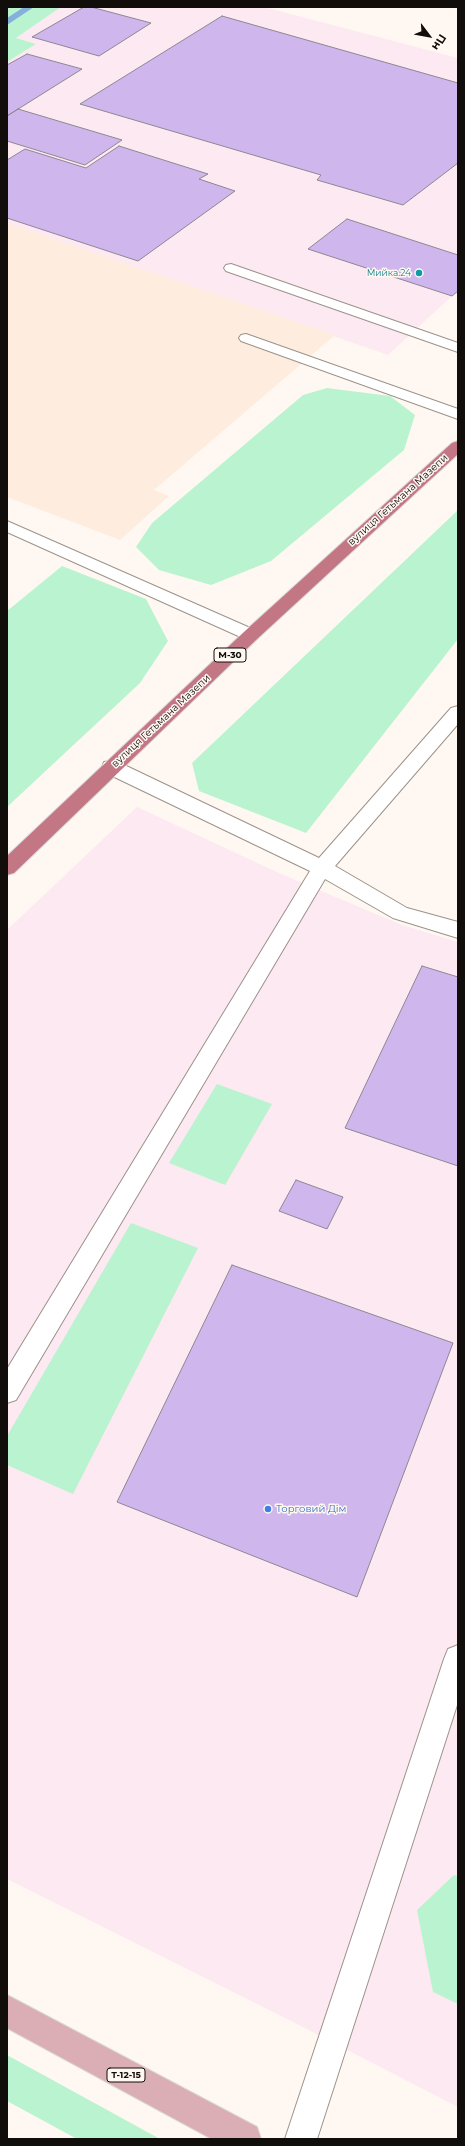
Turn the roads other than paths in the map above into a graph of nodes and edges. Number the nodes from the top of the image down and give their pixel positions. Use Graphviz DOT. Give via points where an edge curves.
graph roads {
  1 [pos="231,268"];
  2 [pos="246,338"];
  3 [pos="458,348"];
  4 [pos="458,414"];
  5 [pos="458,446"];
  6 [pos="7,526"];
  7 [pos="251,635"];
  8 [pos="458,712"];
  9 [pos="111,768"];
  10 [pos="7,868"];
  11 [pos="322,868"];
  12 [pos="458,930"];
  13 [pos="7,1392"];
  14 [pos="458,1659"];
  15 [pos="7,2011"];
  16 [pos="245,2139"];
  17 [pos="301,2139"];
  1 -- 3 [label="lane"];
  2 -- 4 [label="lane"];
  5 -- 7 [label="highway, вулиця Гетьмана Мазепи / М-30"];
  6 -- 7 [label="lane"];
  7 -- 9 [label="highway, вулиця Гетьмана Мазепи / М-30"];
  8 -- 11 [label="lane"];
  9 -- 10 [label="highway, вулиця Гетьмана Мазепи / М-30"];
  9 -- 11 [label="lane"];
  11 -- 12 [label="lane" via="400,913"];
  11 -- 13 [label="lane"];
  14 -- 17 [label="lane"];
  15 -- 16 [label="main road, Т-12-15"];
}
